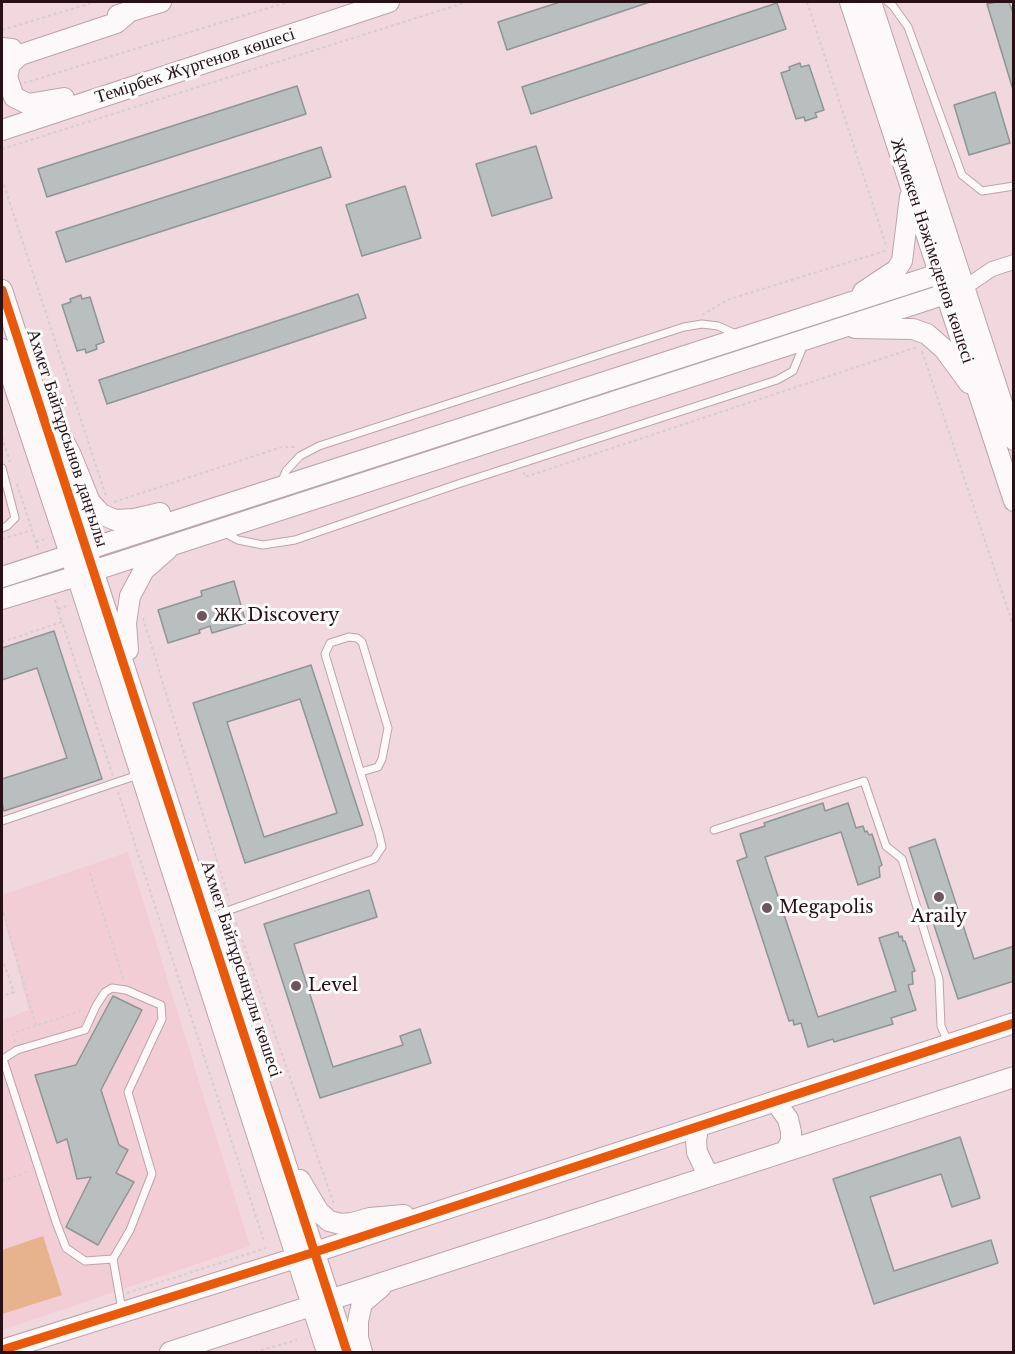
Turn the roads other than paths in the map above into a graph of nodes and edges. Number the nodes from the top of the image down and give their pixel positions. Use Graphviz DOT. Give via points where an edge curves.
graph roads {
  1 [pos="161,2"];
  2 [pos="388,2"];
  3 [pos="871,2"];
  4 [pos="888,2"];
  5 [pos="850,4"];
  6 [pos="129,12"];
  7 [pos="5,49"];
  8 [pos="145,83"];
  9 [pos="10,127"];
  10 [pos="2,140"];
  11 [pos="910,186"];
  12 [pos="1014,186"];
  13 [pos="1012,264"];
  14 [pos="992,269"];
  15 [pos="948,271"];
  16 [pos="2,290"];
  17 [pos="955,291"];
  18 [pos="852,302"];
  19 [pos="843,327"];
  20 [pos="743,337"];
  21 [pos="806,339"];
  22 [pos="2,349"];
  23 [pos="979,395"];
  24 [pos="39,404"];
  25 [pos="1014,440"];
  26 [pos="2,468"];
  27 [pos="279,487"];
  28 [pos="1014,501"];
  29 [pos="219,506"];
  30 [pos="2,528"];
  31 [pos="218,530"];
  32 [pos="174,544"];
  33 [pos="78,552"];
  34 [pos="86,573"];
  35 [pos="4,575"];
  36 [pos="93,598"];
  37 [pos="4,600"];
  38 [pos="127,671"];
  39 [pos="361,772"];
  40 [pos="141,774"];
  41 [pos="2,820"];
  42 [pos="714,830"];
  43 [pos="207,918"];
  44 [pos="1014,1023"];
  45 [pos="949,1044"];
  46 [pos="1014,1077"];
  47 [pos="775,1101"];
  48 [pos="698,1127"];
  49 [pos="280,1143"];
  50 [pos="786,1151"];
  51 [pos="712,1175"];
  52 [pos="426,1216"];
  53 [pos="305,1255"];
  54 [pos="112,1259"];
  55 [pos="388,1281"];
  56 [pos="321,1303"];
  57 [pos="121,1304"];
  58 [pos="2,1350"];
  59 [pos="170,1353"];
  60 [pos="327,1353"];
  61 [pos="347,1353"];
  62 [pos="362,1353"];
  1 -- 6 [label="street"];
  2 -- 8 [label="street, Темірбек Жүргенов көшесі"];
  3 -- 15 [label="street, Жұмекен Нәжімеденов көшесі"];
  4 -- 12 [label="lane" via="908,27 962,175 982,191"];
  5 -- 11 [label="street, Жұмекен Нәжімеденов көшесі"];
  6 -- 7 [label="street"];
  6 -- 8 [label="street" via="116,23 20,55 10,64 9,87 14,97 28,104 50,102 117,82"];
  8 -- 9 [label="street, Темірбек Жүргенов көшесі"];
  9 -- 10 [label="street"];
  11 -- 15 [label="street, Жұмекен Нәжімеденов көшесі"];
  11 -- 18 [label="street" via="908,223 895,255 896,270"];
  13 -- 14 [label="street"];
  14 -- 15 [label="street"];
  14 -- 17 [label="street"];
  15 -- 17 [label="street, Жұмекен Нәжімеденов көшесі"];
  15 -- 18 [label="street"];
  16 -- 24 [label="street, Ахмет Байтұрсынов даңғылы"];
  17 -- 19 [label="street"];
  17 -- 23 [label="street, Жұмекен Нәжімеденов көшесі"];
  17 -- 25 [label="street, Жұмекен Нәжімеденов көшесі"];
  18 -- 20 [label="street"];
  19 -- 21 [label="street"];
  19 -- 23 [label="street" via="913,329 927,334 944,349"];
  20 -- 27 [label="street"];
  20 -- 27 [label="lane" via="718,326 684,327 319,446 300,456 285,471"];
  21 -- 31 [label="street"];
  21 -- 31 [label="lane" via="793,371 777,380 295,540 263,545 238,540"];
  22 -- 33 [label="street, Ахмет Байтұрсынов даңғылы"];
  23 -- 28 [label="street, Жұмекен Нәжімеденов көшесі"];
  24 -- 29 [label="street" via="58,428 90,502 101,514 115,520 134,519 184,507"];
  24 -- 33 [label="street, Ахмет Байтұрсынов даңғылы"];
  26 -- 30 [label="lane" via="15,518"];
  27 -- 29 [label="street"];
  29 -- 33 [label="street"];
  31 -- 32 [label="street"];
  32 -- 34 [label="street"];
  32 -- 38 [label="street" via="144,570 130,596"];
  33 -- 34 [label="street, Ахмет Байтұрсынов даңғылы"];
  33 -- 35 [label="street"];
  34 -- 36 [label="street, Ахмет Байтұрсынов даңғылы"];
  34 -- 37 [label="street"];
  36 -- 38 [label="street, Ахмет Байтұрсынұлы көшесі"];
  36 -- 40 [label="street, Ахмет Байтұрсынұлы көшесі"];
  38 -- 43 [label="street, Ахмет Байтұрсынұлы көшесі"];
  39 -- 39 [label="lane" via="325,654 330,643 349,637 362,642 388,728 378,767"];
  39 -- 43 [label="lane" via="382,848 374,859"];
  40 -- 41 [label="lane"];
  40 -- 53 [label="street, Ахмет Байтұрсынұлы көшесі"];
  42 -- 45 [label="lane" via="864,782 886,846 902,859 939,980 941,1026"];
  43 -- 49 [label="street, Ахмет Байтұрсынұлы көшесі"];
  44 -- 45 [label="street"];
  45 -- 47 [label="street"];
  46 -- 50 [label="street"];
  47 -- 48 [label="street"];
  47 -- 50 [label="street" via="788,1119 791,1132"];
  48 -- 51 [label="street" via="697,1152"];
  48 -- 52 [label="street"];
  49 -- 52 [label="street" via="307,1193 329,1221 341,1224 398,1214"];
  49 -- 53 [label="street, Ахмет Байтұрсынұлы көшесі"];
  50 -- 51 [label="street"];
  51 -- 55 [label="street"];
  52 -- 53 [label="street"];
  53 -- 56 [label="street, Ахмет Байтұрсынұлы көшесі"];
  53 -- 57 [label="street"];
  54 -- 54 [label="lane" via="130,1230 152,1174 128,1092 162,1019 161,1005 112,988 105,992 85,1030 17,1050 3,1059 66,1248 85,1261"];
  54 -- 57 [label="lane"];
  55 -- 56 [label="street"];
  55 -- 62 [label="street" via="362,1303 358,1338"];
  56 -- 59 [label="street"];
  56 -- 60 [label="street, Ахмет Байтұрсынұлы көшесі"];
  56 -- 61 [label="street, Ахмет Байтұрсынұлы көшесі"];
  57 -- 58 [label="street"];
}
